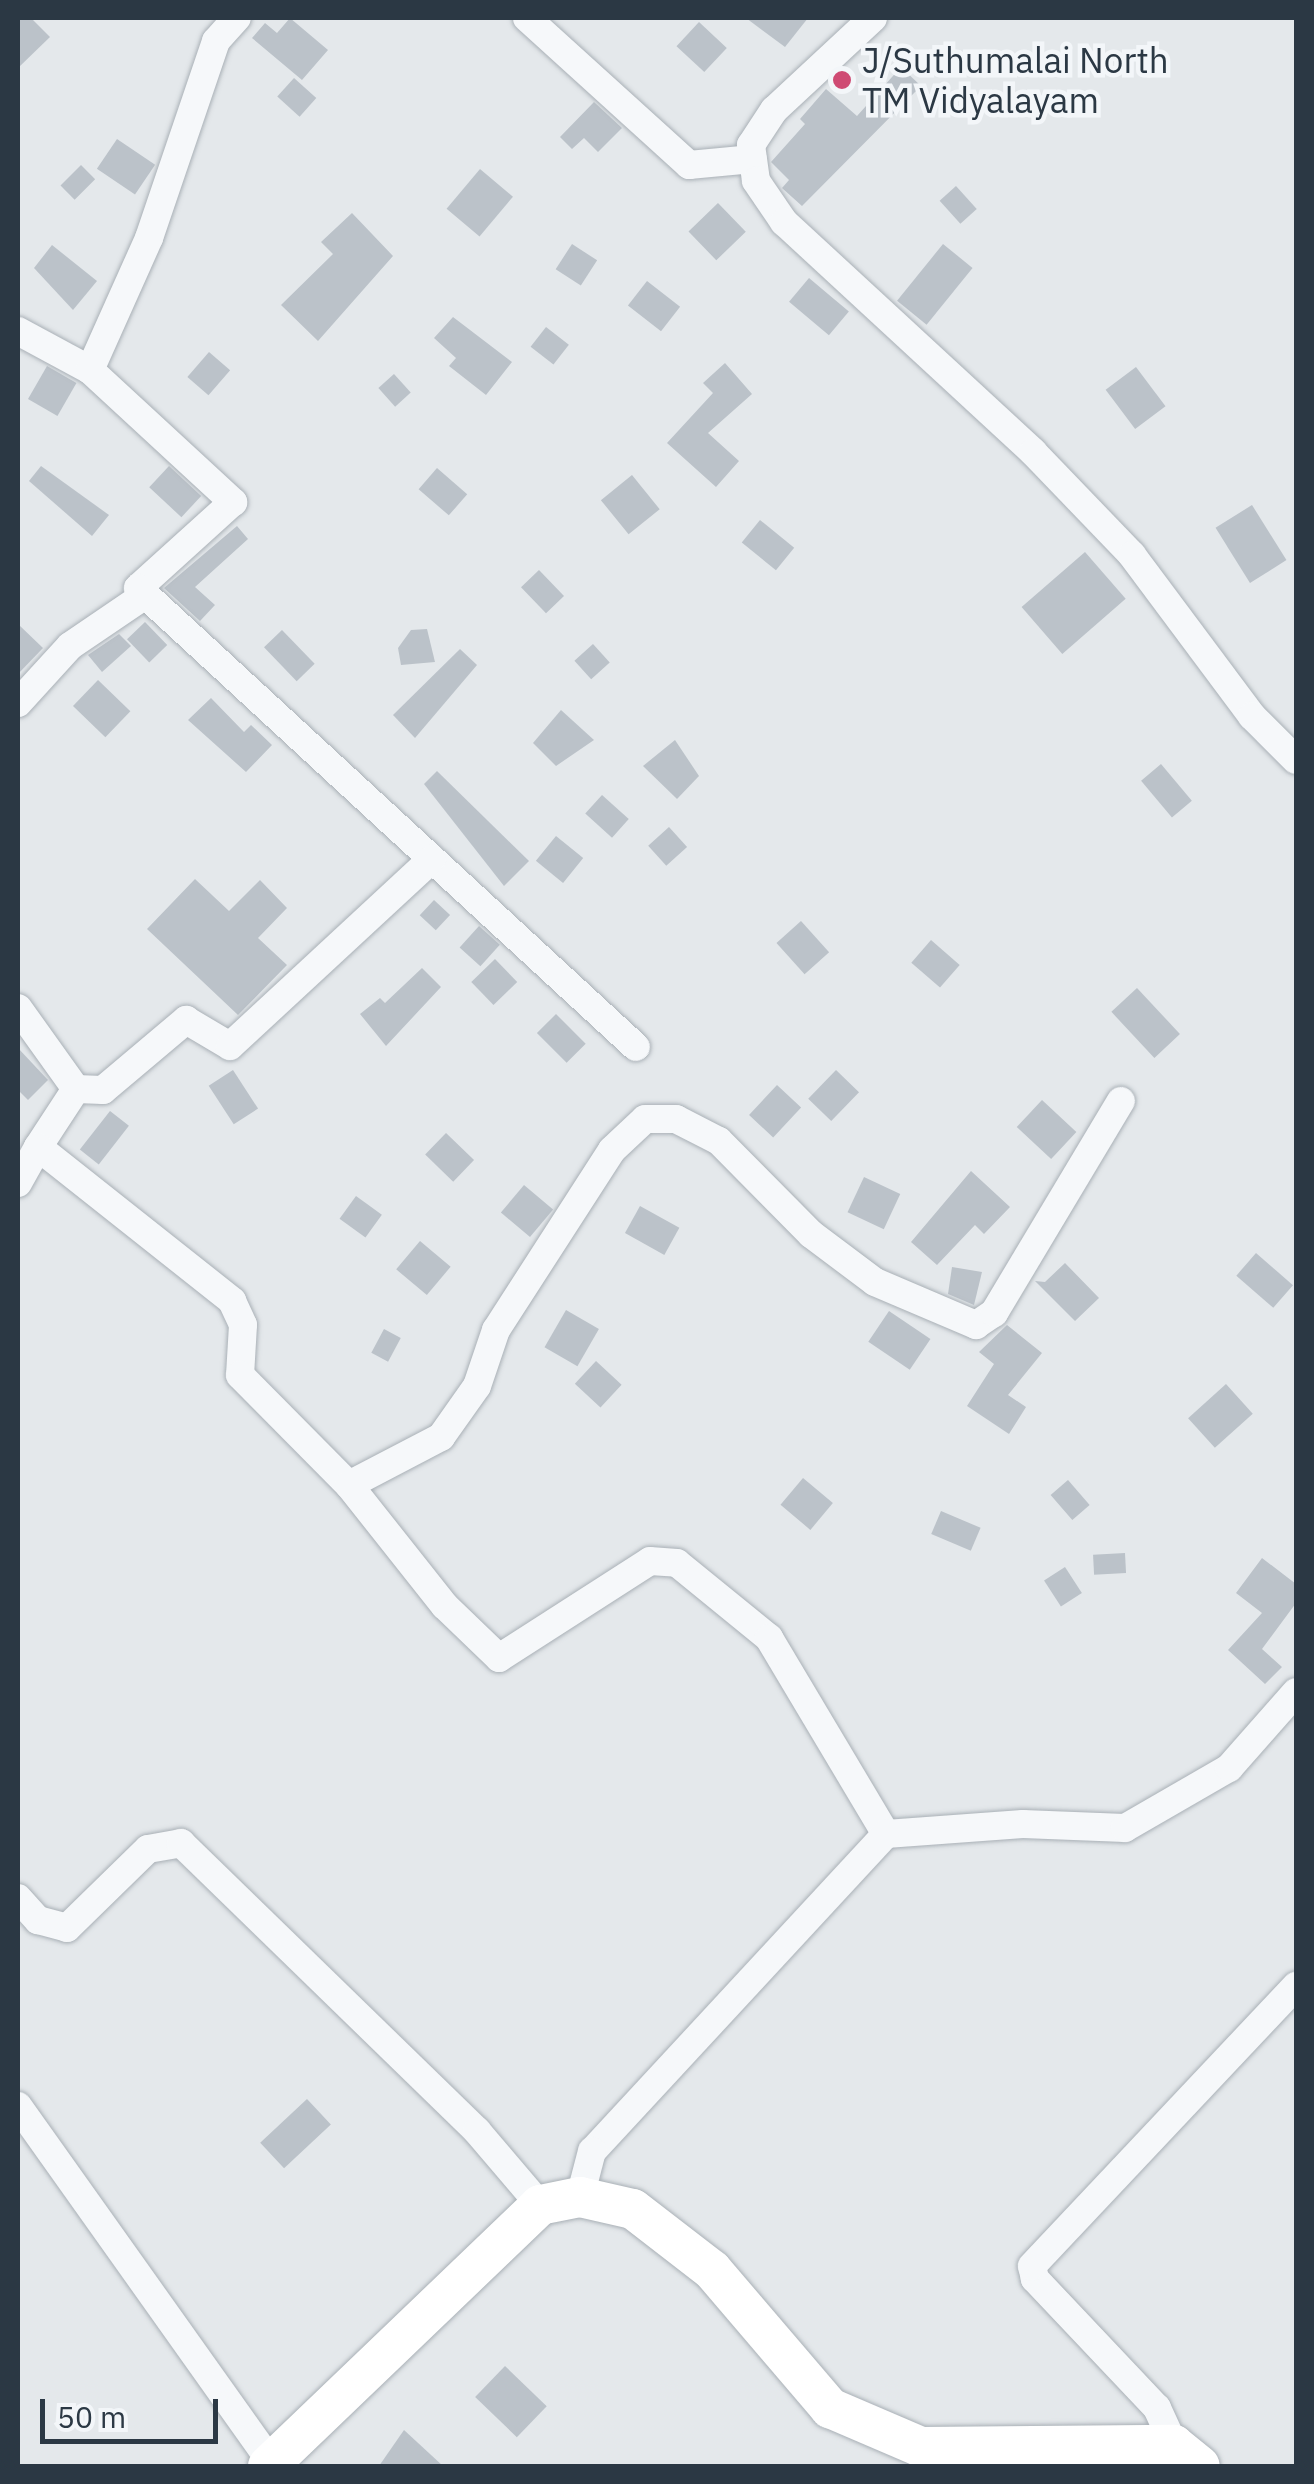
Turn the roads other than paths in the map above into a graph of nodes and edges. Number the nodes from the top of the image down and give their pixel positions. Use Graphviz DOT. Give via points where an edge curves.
graph roads {
  1 [pos="237,18"];
  2 [pos="527,18"];
  3 [pos="873,18"];
  4 [pos="753,159"];
  5 [pos="18,331"];
  6 [pos="90,370"];
  7 [pos="145,594"];
  8 [pos="18,702"];
  9 [pos="1296,760"];
  10 [pos="432,859"];
  11 [pos="18,1008"];
  12 [pos="636,1047"];
  13 [pos="76,1089"];
  14 [pos="1121,1101"];
  15 [pos="38,1146"];
  16 [pos="18,1182"];
  17 [pos="349,1485"];
  18 [pos="1296,1692"];
  19 [pos="886,1834"];
  20 [pos="18,1898"];
  21 [pos="1296,1986"];
  22 [pos="18,2106"];
  23 [pos="580,2198"];
  24 [pos="540,2205"];
  25 [pos="1187,2456"];
  26 [pos="270,2465"];
  1 -- 6 [label="street" via="216,41 149,238"];
  2 -- 4 [label="street" via="689,164"];
  3 -- 4 [label="street" via="774,110 751,144"];
  4 -- 9 [label="street" via="756,180 784,222 1033,452 1132,555 1252,716"];
  5 -- 6 [label="street"];
  6 -- 7 [label="street" via="233,502 138,588"];
  7 -- 8 [label="street" via="70,646"];
  7 -- 10 [label="street"];
  10 -- 12 [label="street"];
  10 -- 13 [label="street" via="230,1046 186,1020 104,1090"];
  11 -- 13 [label="street"];
  13 -- 15 [label="street"];
  14 -- 17 [label="street" via="994,1313 976,1325 875,1282 810,1234 719,1141 676,1118 644,1119 612,1150 496,1330 477,1386 442,1437"];
  15 -- 16 [label="street"];
  15 -- 17 [label="street" via="232,1300 243,1324 240,1375"];
  17 -- 19 [label="street" via="445,1606 500,1658 650,1560 677,1563 769,1638"];
  18 -- 19 [label="street" via="1229,1768 1125,1828 1023,1824"];
  19 -- 23 [label="street" via="592,2151"];
  20 -- 24 [label="street" via="38,1920 66,1928 148,1849 180,1843 477,2130"];
  21 -- 25 [label="street" via="1032,2266 1157,2408"];
  22 -- 26 [label="street"];
  23 -- 24 [label="street"];
  23 -- 25 [label="street" via="633,2209 712,2270 830,2408 922,2447"];
  24 -- 26 [label="street"];
}
